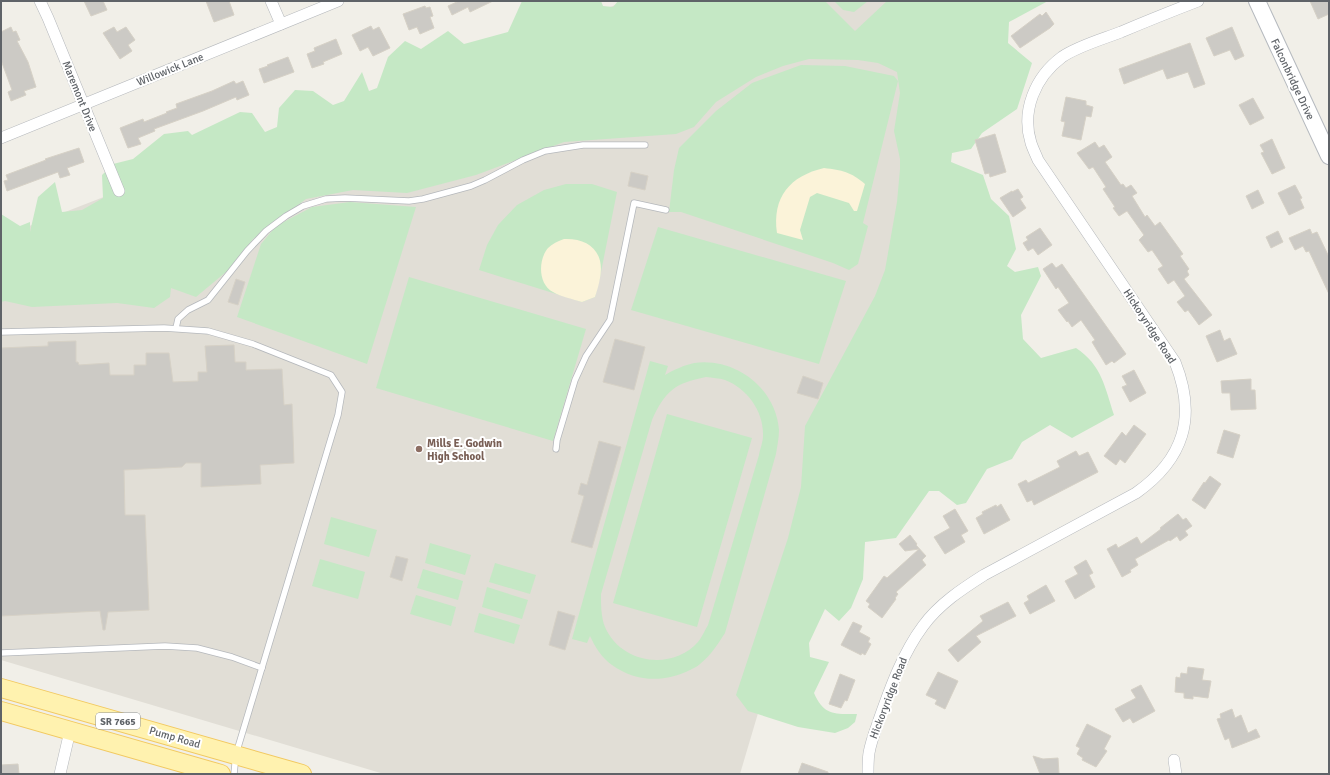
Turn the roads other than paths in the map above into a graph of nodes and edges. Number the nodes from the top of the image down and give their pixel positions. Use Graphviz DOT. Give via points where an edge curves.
graph roads {
  1 [pos="40,1"];
  2 [pos="271,1"];
  3 [pos="338,1"];
  4 [pos="1198,1"];
  5 [pos="1257,1"];
  6 [pos="281,24"];
  7 [pos="84,104"];
  8 [pos="1,138"];
  9 [pos="645,145"];
  10 [pos="1329,156"];
  11 [pos="118,191"];
  12 [pos="666,210"];
  13 [pos="176,328"];
  14 [pos="1,332"];
  15 [pos="556,449"];
  16 [pos="1,654"];
  17 [pos="262,668"];
  18 [pos="1,688"];
  19 [pos="1,712"];
  20 [pos="70,731"];
  21 [pos="236,754"];
  22 [pos="1174,760"];
  23 [pos="60,774"];
  24 [pos="221,774"];
  25 [pos="234,774"];
  26 [pos="302,774"];
  27 [pos="868,774"];
  28 [pos="1176,774"];
  1 -- 7 [label="street, Maremont Drive"];
  2 -- 6 [label="street"];
  3 -- 6 [label="street, Willowick Lane"];
  4 -- 27 [label="street, Hickoryridge Road" via="1063,56 1050,67 1038,83 1028,109 1031,144 1038,160 1175,362 1182,379 1185,397 1185,420 1179,442 1162,472 1136,494 984,575 960,590 923,625 903,658 886,700 870,745"];
  5 -- 10 [label="street, Falconbridge Drive"];
  6 -- 7 [label="street, Willowick Lane"];
  7 -- 8 [label="street, Willowick Lane"];
  7 -- 11 [label="street, Maremont Drive"];
  9 -- 13 [label="lane" via="583,145 545,151 471,186 423,199 326,199 303,206 266,230 208,300 188,310 178,319"];
  12 -- 15 [label="lane" via="634,204 610,320 586,356 575,380"];
  13 -- 14 [label="lane"];
  13 -- 17 [label="lane" via="208,331 253,344 331,375 342,392 338,415"];
  16 -- 17 [label="lane" via="191,647 232,657"];
  17 -- 21 [label="lane"];
  18 -- 21 [label="main road, Pump Road / SR 7665"];
  19 -- 20 [label="main road, Pump Road / SR 7665"];
  20 -- 23 [label="street"];
  20 -- 24 [label="main road, Pump Road / SR 7665"];
  21 -- 25 [label="lane"];
  21 -- 26 [label="main road, Pump Road / SR 7665"];
  22 -- 28 [label="street"];
}
